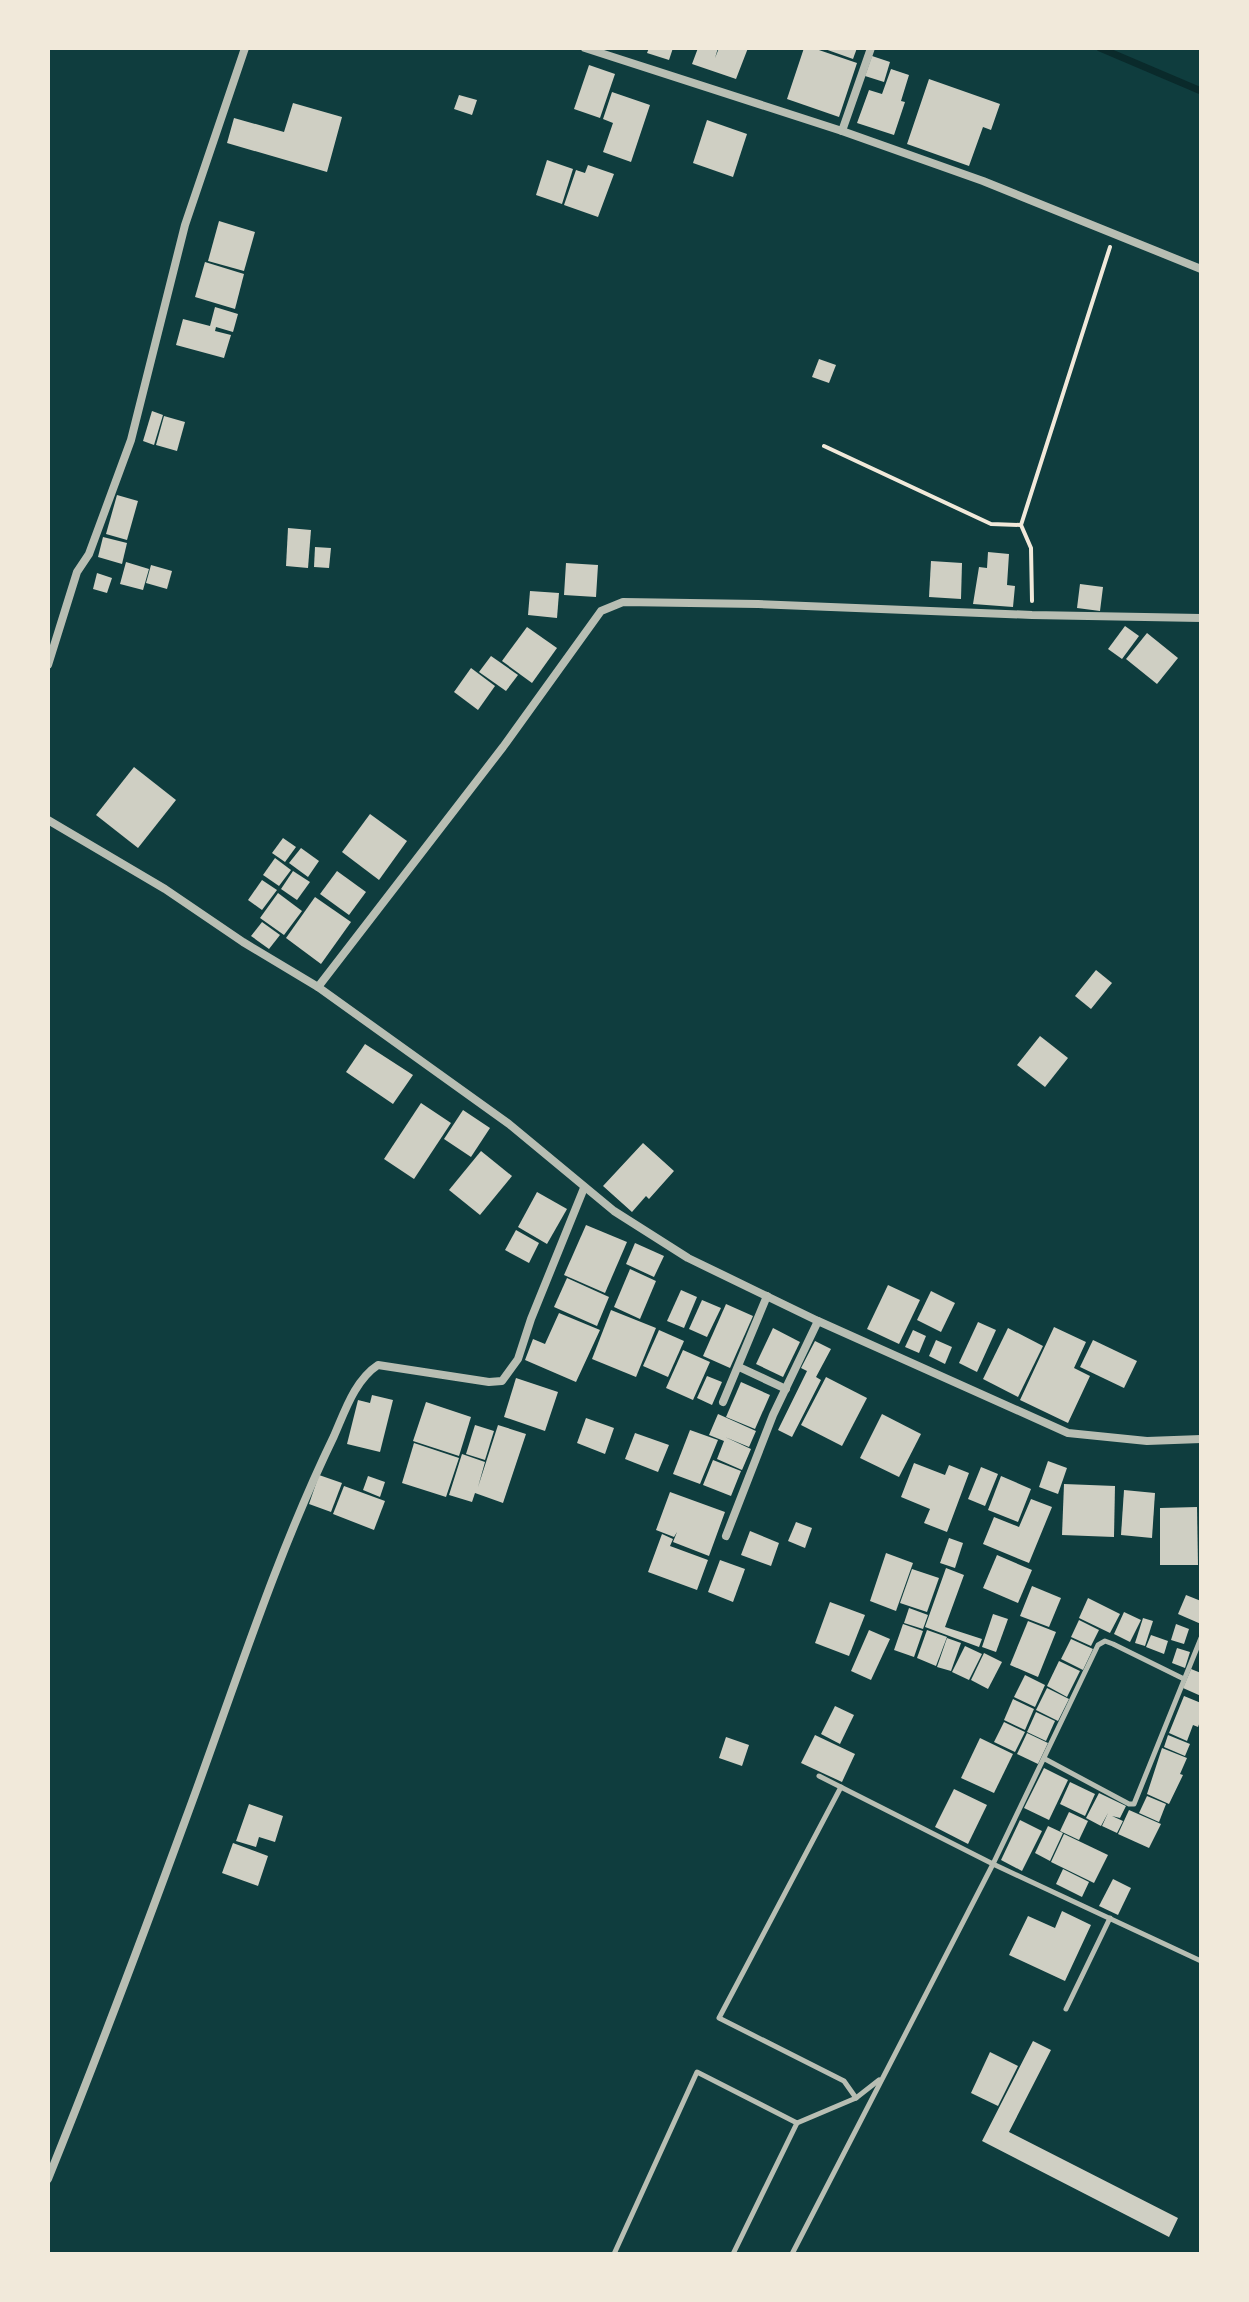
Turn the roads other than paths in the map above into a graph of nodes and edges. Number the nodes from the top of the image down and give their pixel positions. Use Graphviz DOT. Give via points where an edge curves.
graph roads {
  1 [pos="245,48"];
  2 [pos="585,48"];
  3 [pos="871,48"];
  4 [pos="842,131"];
  5 [pos="1201,269"];
  6 [pos="1201,618"];
  7 [pos="48,665"];
  8 [pos="48,820"];
  9 [pos="318,987"];
  10 [pos="584,1188"];
  11 [pos="767,1296"];
  12 [pos="818,1321"];
  13 [pos="739,1367"];
  14 [pos="786,1389"];
  15 [pos="723,1402"];
  16 [pos="1201,1439"];
  17 [pos="726,1536"];
  18 [pos="1201,1638"];
  19 [pos="1184,1679"];
  20 [pos="1045,1759"];
  21 [pos="819,1776"];
  22 [pos="841,1787"];
  23 [pos="993,1864"];
  24 [pos="1110,1918"];
  25 [pos="1201,1961"];
  26 [pos="1066,2009"];
  27 [pos="882,2077"];
  28 [pos="856,2098"];
  29 [pos="797,2123"];
  30 [pos="48,2179"];
  31 [pos="614,2254"];
  32 [pos="733,2254"];
  33 [pos="792,2254"];
  1 -- 7 [label="street" via="185,225 131,440 89,554 77,572"];
  2 -- 4 [label="street"];
  3 -- 4 [label="street"];
  4 -- 5 [label="street"];
  6 -- 9 [label="street" via="623,602 601,611"];
  8 -- 9 [label="street"];
  9 -- 10 [label="street" via="509,1124"];
  10 -- 11 [label="street" via="688,1258"];
  10 -- 30 [label="street" via="518,1359 502,1381 378,1365 354,1392 251,1638"];
  11 -- 12 [label="street"];
  11 -- 13 [label="street"];
  12 -- 14 [label="street"];
  12 -- 16 [label="street" via="1068,1433 1147,1441"];
  13 -- 14 [label="street"];
  13 -- 15 [label="street"];
  14 -- 17 [label="street"];
  18 -- 19 [label="lane"];
  19 -- 20 [label="lane" via="1105,1641 1098,1645"];
  19 -- 20 [label="lane" via="1134,1804"];
  20 -- 23 [label="lane"];
  21 -- 22 [label="lane"];
  22 -- 23 [label="lane"];
  22 -- 28 [label="lane" via="719,2018 844,2081"];
  23 -- 24 [label="lane"];
  23 -- 27 [label="lane"];
  24 -- 25 [label="lane"];
  24 -- 26 [label="lane"];
  27 -- 28 [label="lane"];
  27 -- 33 [label="lane"];
  28 -- 29 [label="lane"];
  29 -- 31 [label="lane" via="697,2072"];
  29 -- 32 [label="lane"];
}
